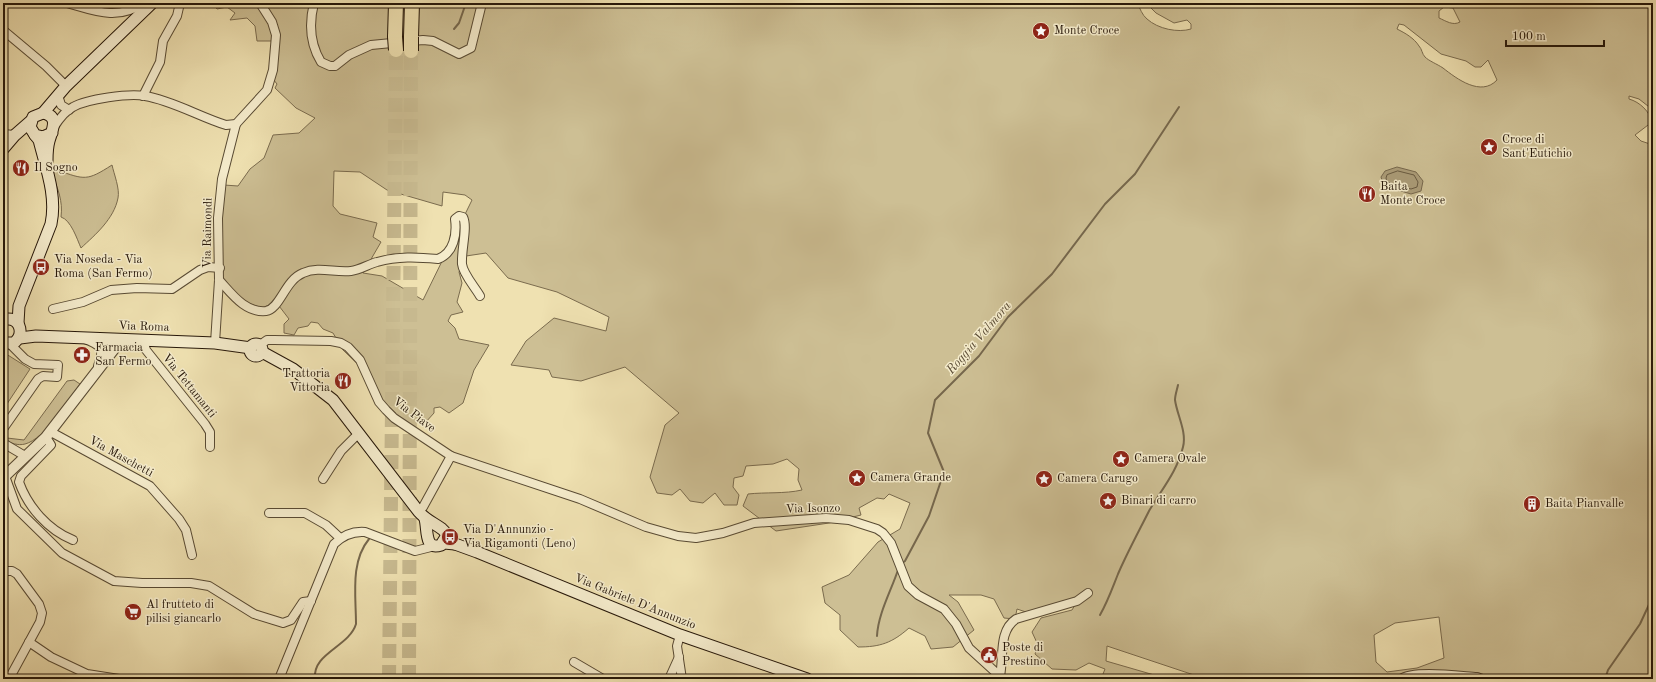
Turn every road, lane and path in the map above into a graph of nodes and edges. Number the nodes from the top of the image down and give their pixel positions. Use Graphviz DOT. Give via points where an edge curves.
graph roads {
  1 [pos="67,3"];
  2 [pos="144,3"];
  3 [pos="152,3"];
  4 [pos="180,3"];
  5 [pos="260,3"];
  6 [pos="314,3"];
  7 [pos="396,3"];
  8 [pos="412,3"];
  9 [pos="482,3"];
  10 [pos="3,30"];
  11 [pos="396,44"];
  12 [pos="411,44"];
  13 [pos="66,86"];
  14 [pos="58,95"];
  15 [pos="143,96"];
  16 [pos="66,112"];
  17 [pos="50,119"];
  18 [pos="31,121"];
  19 [pos="236,124"];
  20 [pos="3,134"];
  21 [pos="15,135"];
  22 [pos="35,135"];
  23 [pos="3,149"];
  24 [pos="47,172"];
  25 [pos="220,268"];
  26 [pos="219,280"];
  27 [pos="480,296"];
  28 [pos="19,306"];
  29 [pos="53,309"];
  30 [pos="5,319"];
  31 [pos="20,330"];
  32 [pos="83,338"];
  33 [pos="121,340"];
  34 [pos="143,340"];
  35 [pos="215,343"];
  36 [pos="6,344"];
  37 [pos="258,349"];
  38 [pos="97,370"];
  39 [pos="3,429"];
  40 [pos="360,434"];
  41 [pos="49,435"];
  42 [pos="3,444"];
  43 [pos="210,447"];
  44 [pos="25,456"];
  45 [pos="451,456"];
  46 [pos="4,477"];
  47 [pos="323,479"];
  48 [pos="580,499"];
  49 [pos="269,514"];
  50 [pos="422,515"];
  51 [pos="340,538"];
  52 [pos="73,540"];
  53 [pos="437,541"];
  54 [pos="192,555"];
  55 [pos="3,571"];
  56 [pos="1088,593"];
  57 [pos="311,601"];
  58 [pos="680,635"];
  59 [pos="29,642"];
  60 [pos="679,656"];
  61 [pos="574,662"];
  62 [pos="1001,677"];
  63 [pos="9,679"];
  64 [pos="119,679"];
  65 [pos="279,679"];
  66 [pos="603,679"];
  67 [pos="669,679"];
  68 [pos="682,679"];
  69 [pos="807,679"];
  70 [pos="1401,679"];
  71 [pos="1482,679"];
  1 -- 2 [label="street" via="112,14 126,12"];
  3 -- 13 [label="main road"];
  4 -- 15 [label="street" via="177,16 163,41 160,62"];
  5 -- 19 [label="street" via="275,29 273,70 267,90"];
  6 -- 9 [label="street" via="312,39 321,62 335,66 349,55 381,43 423,40 437,43 459,54 465,52 471,48"];
  7 -- 11 [label="highway"];
  8 -- 12 [label="highway"];
  10 -- 13 [label="street"];
  13 -- 14 [label="main road"];
  14 -- 16 [label="street"];
  14 -- 17 [label="main road"];
  15 -- 16 [label="street" via="85,103"];
  15 -- 19 [label="street" via="226,125"];
  16 -- 17 [label="street"];
  17 -- 18 [label="main road" via="36,114"];
  17 -- 22 [label="main road" via="43,137"];
  17 -- 24 [label="main road"];
  18 -- 21 [label="main road"];
  18 -- 22 [label="main road" via="30,127"];
  19 -- 25 [label="street, Via Raimondi" via="222,177 218,218"];
  20 -- 21 [label="street"];
  21 -- 23 [label="main road"];
  22 -- 24 [label="main road" via="39,140"];
  24 -- 28 [label="main road" via="54,205 51,224"];
  25 -- 26 [label="street, Via Raimondi"];
  25 -- 29 [label="street" via="208,267 200,270 172,289 111,290 83,302"];
  26 -- 27 [label="street" via="243,305 263,311 271,310 288,285 302,273 351,271 400,258 442,258 454,243 455,220 463,216 465,222 462,264"];
  26 -- 35 [label="street, Via Raimondi"];
  28 -- 30 [label="main road"];
  28 -- 31 [label="main road"];
  30 -- 31 [label="main road, Via Roma" via="12,319"];
  31 -- 32 [label="main road, Via Roma" via="36,336"];
  31 -- 36 [label="main road"];
  32 -- 33 [label="main road, Via Roma"];
  32 -- 38 [label="street" via="96,342 101,347 103,353"];
  33 -- 34 [label="main road, Via Roma"];
  33 -- 38 [label="street"];
  34 -- 35 [label="main road, Via Roma"];
  34 -- 43 [label="street, Via Tettamanti" via="146,350 205,424 210,432"];
  35 -- 37 [label="main road, Via Roma"];
  36 -- 39 [label="street" via="34,364 58,365 57,377 43,376 38,379"];
  37 -- 40 [label="main road, Via Roma" via="314,384 333,400"];
  37 -- 45 [label="street, Via Piave" via="267,340 331,341 348,347 360,360 379,402 386,410"];
  38 -- 41 [label="street"];
  40 -- 47 [label="street" via="341,451"];
  40 -- 50 [label="main road, Via Roma"];
  41 -- 44 [label="street"];
  41 -- 52 [label="street" via="52,445 19,482 23,494 43,520 57,532"];
  41 -- 54 [label="street, Via Maschetti" via="150,486 186,530"];
  42 -- 44 [label="street"];
  44 -- 46 [label="street"];
  45 -- 48 [label="street, Via Piave"];
  45 -- 50 [label="street" via="423,507"];
  46 -- 57 [label="street" via="17,509 28,521 62,553 114,581 191,583 209,586 254,614 283,623 291,620 302,602"];
  48 -- 62 [label="street, Via Isonzo" via="646,527 696,538 754,523 826,518 868,525 887,537 908,586 918,595 944,609 956,624 969,648"];
  49 -- 51 [label="street" via="305,512 326,525"];
  50 -- 53 [label="main road"];
  50 -- 53 [label="main road" via="443,530"];
  51 -- 53 [label="street" via="352,532 365,532 415,551"];
  51 -- 57 [label="street" via="334,544"];
  53 -- 58 [label="main road, Via Gabriele D'Annunzio"];
  55 -- 59 [label="street" via="17,574 41,608 40,622"];
  56 -- 62 [label="street" via="1077,601 1009,623 1005,633"];
  57 -- 65 [label="street"];
  58 -- 60 [label="street" via="677,646"];
  58 -- 69 [label="main road, Via Gabriele D'Annunzio"];
  59 -- 63 [label="street"];
  59 -- 64 [label="street" via="87,674"];
  60 -- 67 [label="street"];
  60 -- 68 [label="street"];
  61 -- 66 [label="street"];
  70 -- 71 [label="street" via="1406,676 1434,674"];
}
